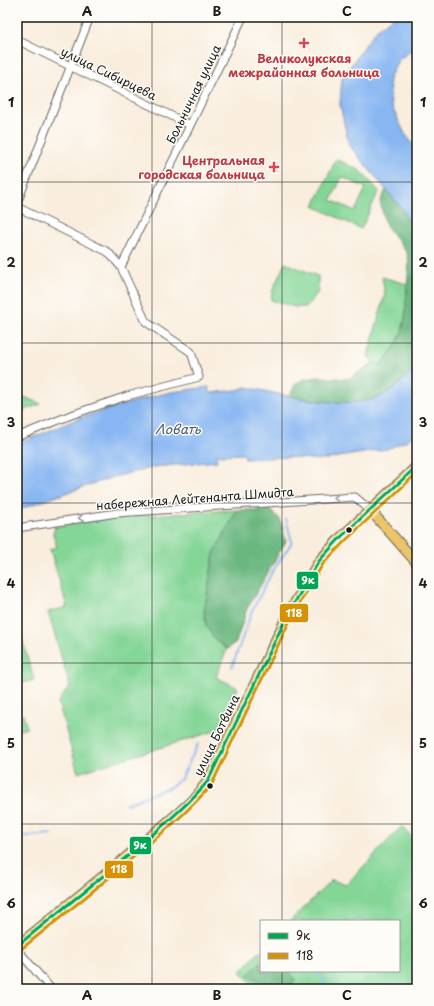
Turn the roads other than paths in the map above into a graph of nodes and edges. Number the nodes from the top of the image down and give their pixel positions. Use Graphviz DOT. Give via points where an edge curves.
graph roads {
  1 [pos="90,17"];
  2 [pos="243,17"];
  3 [pos="17,40"];
  4 [pos="71,66"];
  5 [pos="190,126"];
  6 [pos="17,203"];
  7 [pos="17,207"];
  8 [pos="121,267"];
  9 [pos="17,438"];
  10 [pos="417,466"];
  11 [pos="370,510"];
  12 [pos="17,528"];
  13 [pos="417,563"];
  14 [pos="17,946"];
  15 [pos="17,949"];
  16 [pos="51,989"];
  1 -- 4 [label="street"];
  2 -- 5 [label="street, Больничная улица"];
  3 -- 4 [label="street, улица Сибирцева"];
  4 -- 5 [label="street, улица Сибирцева"];
  4 -- 6 [label="street"];
  5 -- 8 [label="street, Больничная улица"];
  7 -- 8 [label="street" via="108,252"];
  8 -- 9 [label="street" via="146,322 191,352 199,377 127,396 71,415"];
  10 -- 11 [label="main road, улица Ботвина"];
  11 -- 12 [label="street, набережная Лейтенанта Шмидта, one-way" via="354,497 117,513"];
  11 -- 13 [label="main road"];
  11 -- 14 [label="main road, улица Ботвина" via="319,561 288,614 208,781 178,813"];
  15 -- 16 [label="street"];
}
